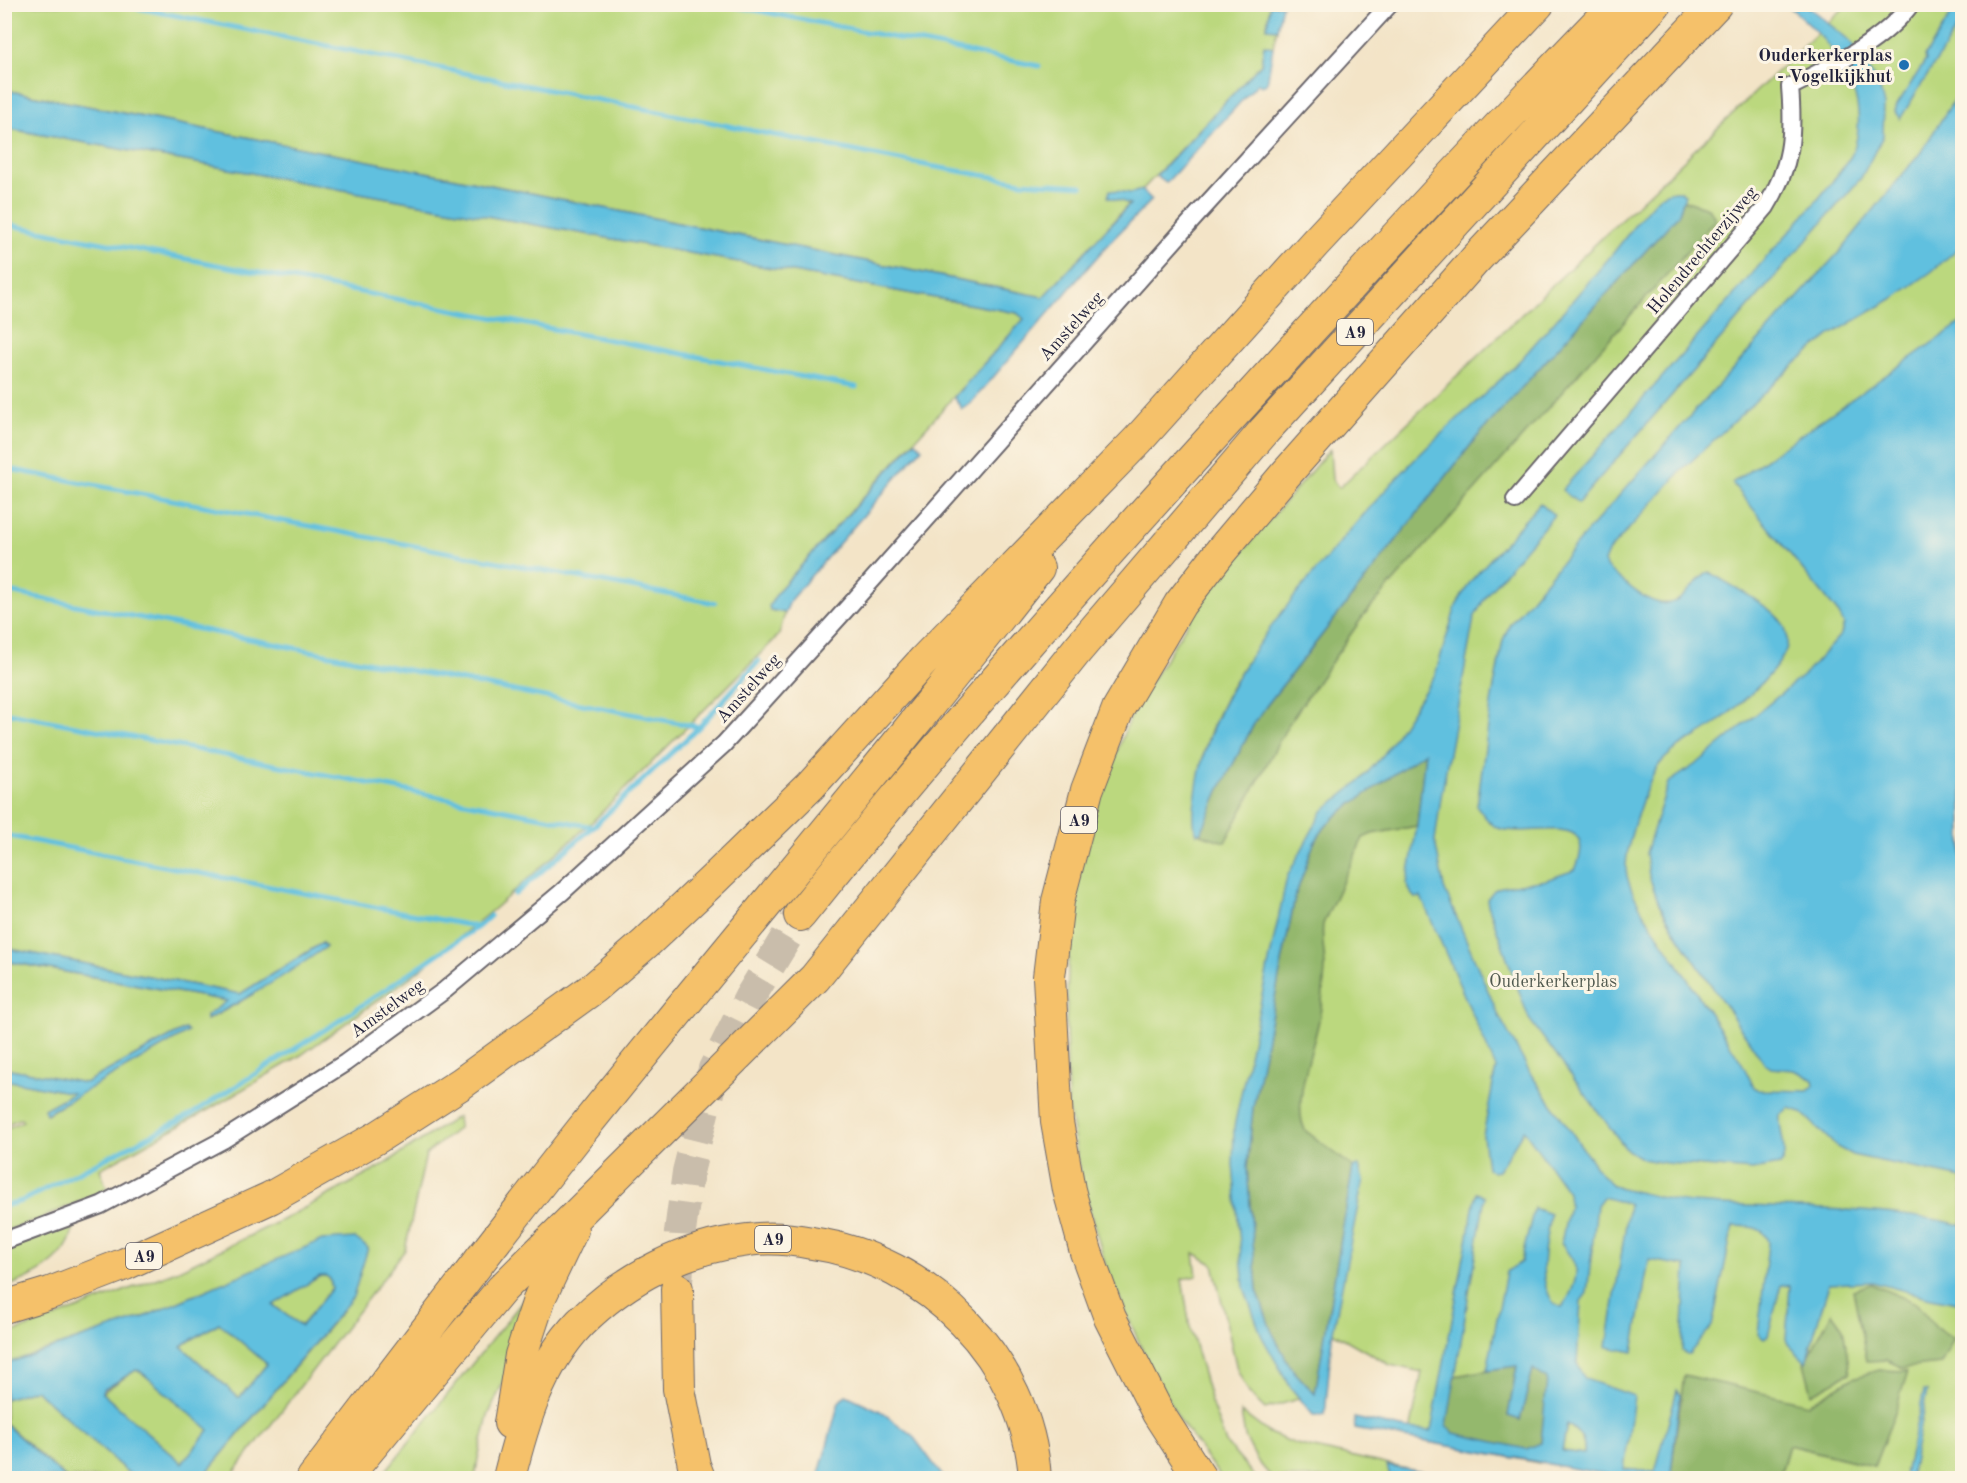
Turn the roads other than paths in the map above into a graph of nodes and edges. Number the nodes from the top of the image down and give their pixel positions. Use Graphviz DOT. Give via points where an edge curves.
graph roads {
  1 [pos="1390,4"];
  2 [pos="1538,4"];
  3 [pos="1716,4"];
  4 [pos="1911,4"];
  5 [pos="1637,10"];
  6 [pos="1138,440"];
  7 [pos="1515,500"];
  8 [pos="800,915"];
  9 [pos="584,1208"];
  10 [pos="4,1241"];
  11 [pos="677,1289"];
  12 [pos="4,1307"];
  13 [pos="313,1479"];
  14 [pos="345,1479"];
  15 [pos="507,1479"];
  16 [pos="699,1479"];
  17 [pos="1035,1479"];
  18 [pos="1200,1479"];
  1 -- 10 [label="street, Amstelweg" via="724,744 562,892 436,997 345,1063 223,1140 101,1204"];
  2 -- 6 [label="highway, A9"];
  3 -- 18 [label="highway, A9" via="1475,260 1221,551 1180,604 1118,709 1087,790 1058,901 1049,977 1057,1122 1069,1190 1110,1318 1158,1413"];
  4 -- 7 [label="street, Holendrechterzijweg" via="1893,24 1862,47 1790,87 1792,116 1786,165 1766,207"];
  5 -- 8 [label="highway, A9" via="1543,79 1336,301 1096,564"];
  5 -- 9 [label="highway, A9" via="1258,438 1078,649 815,978"];
  6 -- 12 [label="highway, A9" via="925,659 810,786 595,987 462,1083 378,1137 270,1198 125,1264"];
  6 -- 13 [label="highway, A9" via="951,679 581,1131"];
  9 -- 14 [label="highway, A9" via="502,1289"];
  9 -- 15 [label="highway, A9" via="540,1297 521,1354 509,1426"];
  11 -- 16 [label="highway" via="679,1389"];
  15 -- 17 [label="highway, A9" via="535,1392 561,1347 599,1306 627,1284 710,1247 786,1239 834,1246 866,1256 939,1298 966,1324 989,1350 1019,1407"];
}
